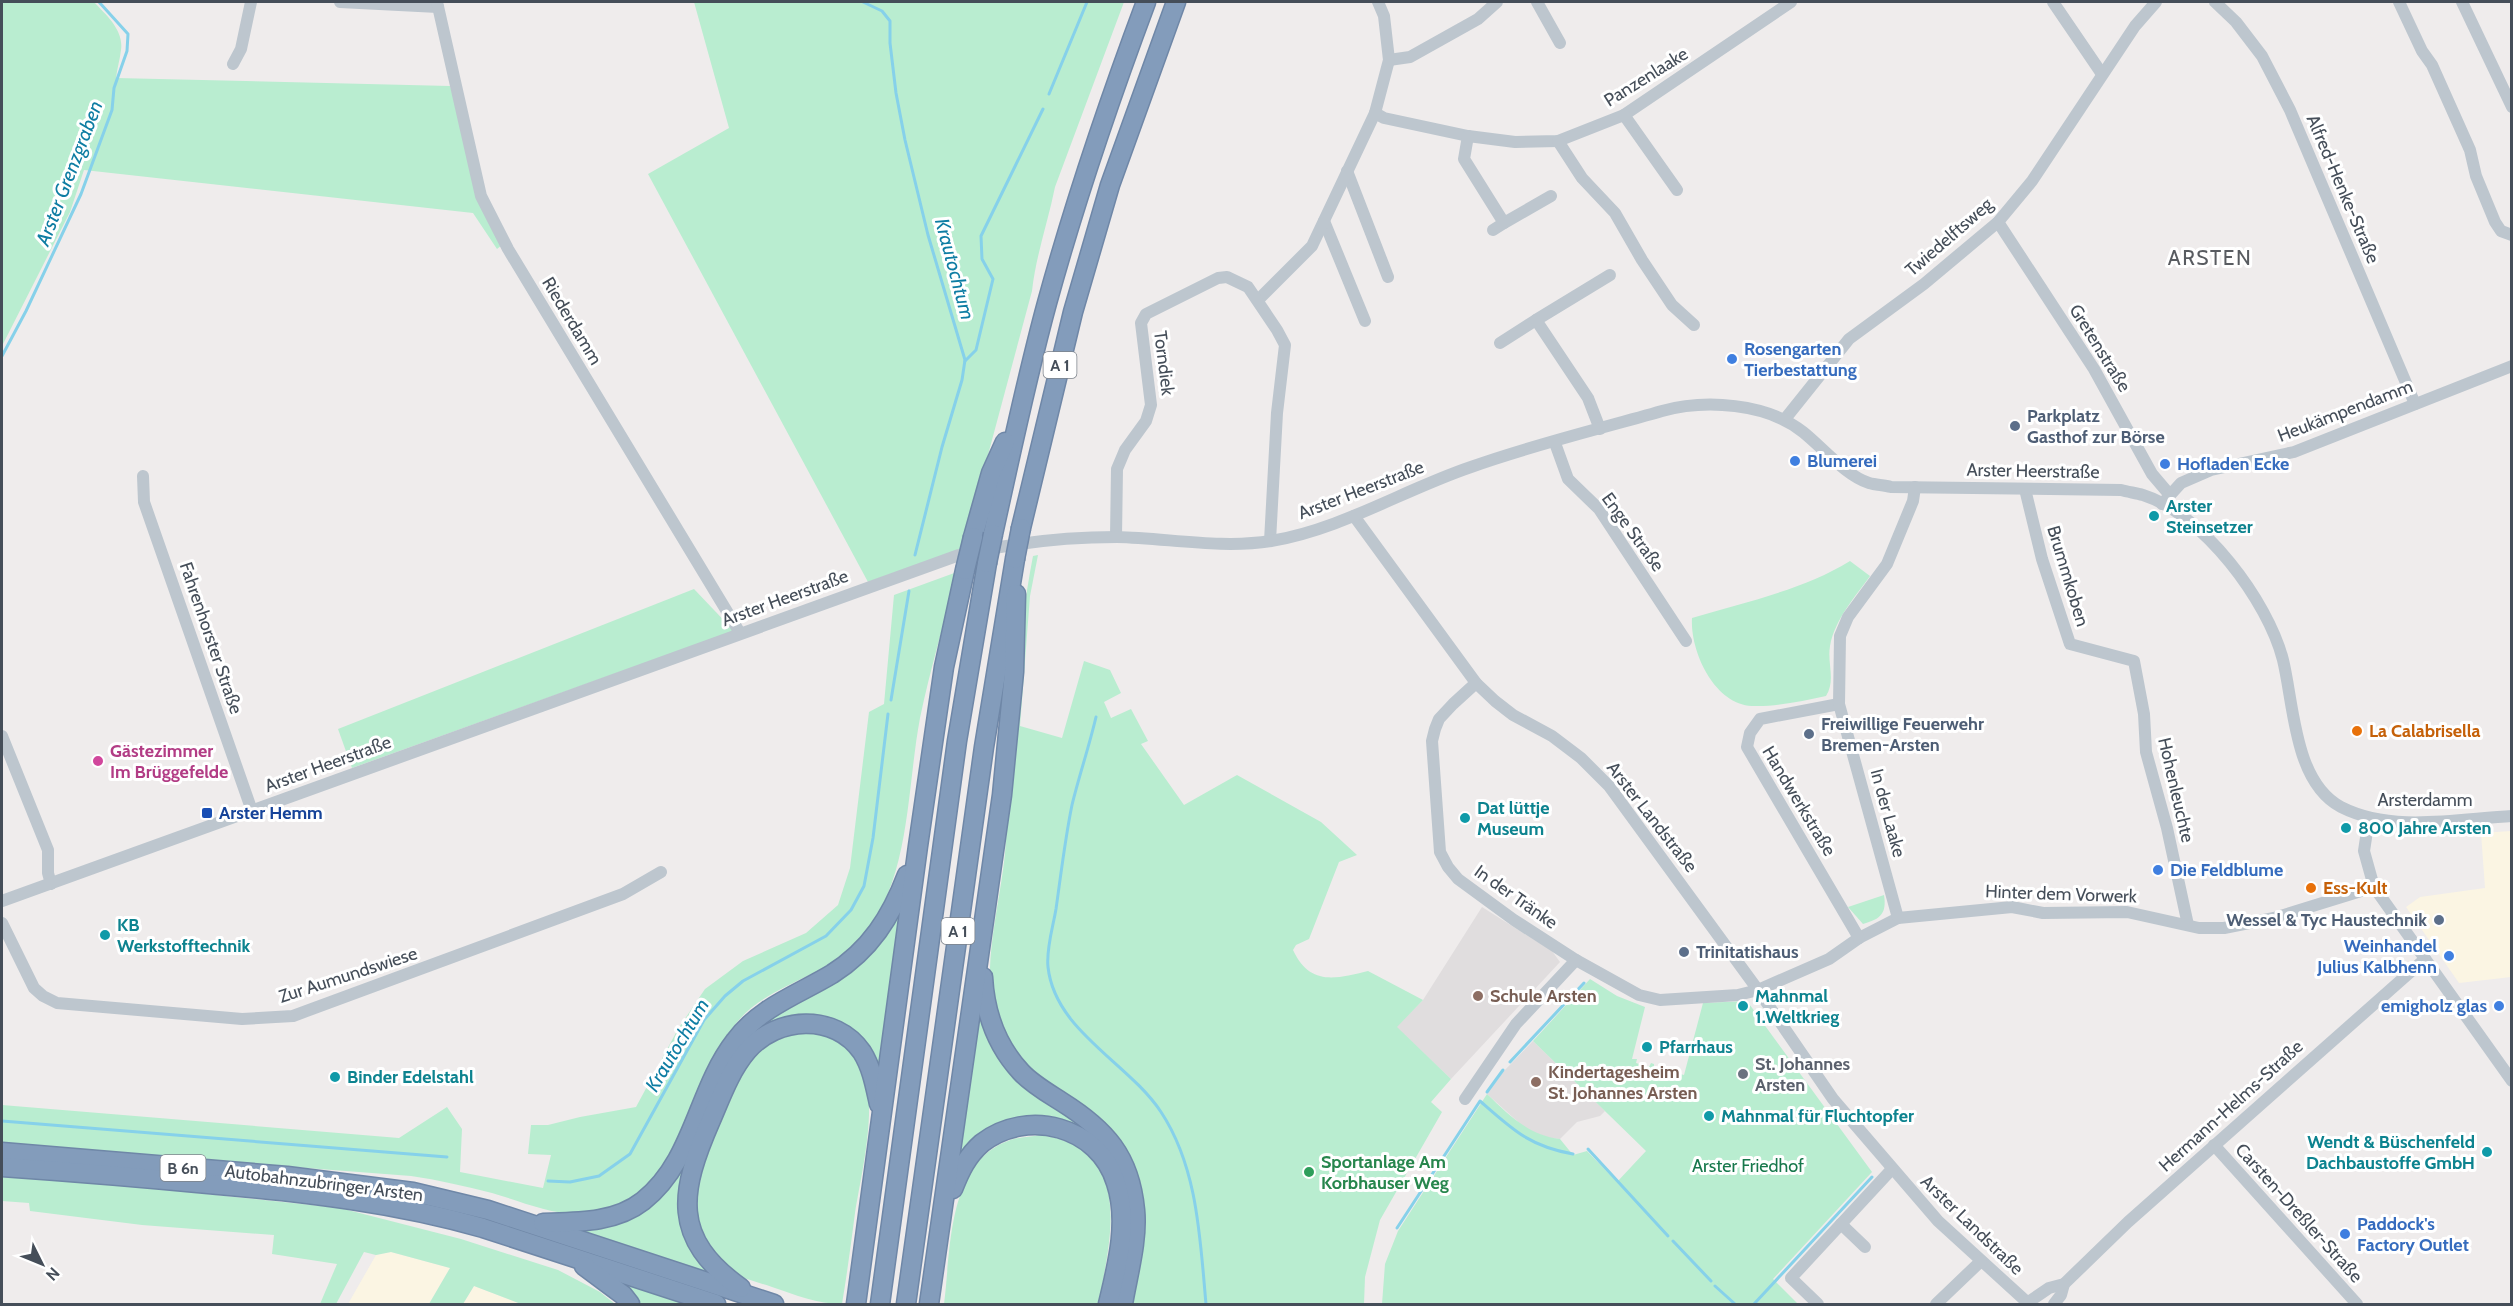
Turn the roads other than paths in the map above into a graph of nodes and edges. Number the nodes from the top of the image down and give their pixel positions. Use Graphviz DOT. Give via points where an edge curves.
graph roads {
  1 [pos="251,2"];
  2 [pos="340,2"];
  3 [pos="1146,2"];
  4 [pos="1176,2"];
  5 [pos="1378,2"];
  6 [pos="1497,2"];
  7 [pos="1537,2"];
  8 [pos="1791,2"];
  9 [pos="2053,2"];
  10 [pos="2156,2"];
  11 [pos="2216,2"];
  12 [pos="2399,2"];
  13 [pos="2462,2"];
  14 [pos="437,4"];
  15 [pos="1560,43"];
  16 [pos="1389,60"];
  17 [pos="233,64"];
  18 [pos="2102,74"];
  19 [pos="2511,107"];
  20 [pos="1375,113"];
  21 [pos="1624,115"];
  22 [pos="1468,136"];
  23 [pos="1558,141"];
  24 [pos="1347,171"];
  25 [pos="1677,190"];
  26 [pos="1551,196"];
  27 [pos="1324,221"];
  28 [pos="1998,222"];
  29 [pos="2511,235"];
  30 [pos="1610,275"];
  31 [pos="1388,277"];
  32 [pos="1258,300"];
  33 [pos="1536,320"];
  34 [pos="1365,321"];
  35 [pos="1694,325"];
  36 [pos="1500,343"];
  37 [pos="2511,366"];
  38 [pos="2415,404"];
  39 [pos="1785,419"];
  40 [pos="1018,420"];
  41 [pos="1600,429"];
  42 [pos="1555,443"];
  43 [pos="143,476"];
  44 [pos="1915,487"];
  45 [pos="2025,489"];
  46 [pos="2166,499"];
  47 [pos="1354,516"];
  48 [pos="1116,537"];
  49 [pos="1270,541"];
  50 [pos="1015,559"];
  51 [pos="740,633"];
  52 [pos="1686,641"];
  53 [pos="2134,661"];
  54 [pos="1476,683"];
  55 [pos="1839,704"];
  56 [pos="2,736"];
  57 [pos="2315,783"];
  58 [pos="252,811"];
  59 [pos="2511,816"];
  60 [pos="2369,818"];
  61 [pos="918,846"];
  62 [pos="661,872"];
  63 [pos="51,884"];
  64 [pos="2374,887"];
  65 [pos="2,901"];
  66 [pos="1898,918"];
  67 [pos="2,923"];
  68 [pos="2188,926"];
  69 [pos="1859,938"];
  70 [pos="981,944"];
  71 [pos="2425,959"];
  72 [pos="1576,960"];
  73 [pos="1758,990"];
  74 [pos="2511,1081"];
  75 [pos="1465,1100"];
  76 [pos="882,1121"];
  77 [pos="2214,1145"];
  78 [pos="2,1152"];
  79 [pos="2,1167"];
  80 [pos="1892,1169"];
  81 [pos="530,1223"];
  82 [pos="1841,1224"];
  83 [pos="940,1228"];
  84 [pos="1865,1247"];
  85 [pos="568,1255"];
  86 [pos="1981,1261"];
  87 [pos="2064,1284"];
  88 [pos="766,1302"];
  89 [pos="2028,1304"];
  90 [pos="630,1305"];
  91 [pos="716,1305"];
  92 [pos="856,1305"];
  93 [pos="880,1305"];
  94 [pos="906,1305"];
  95 [pos="929,1305"];
  96 [pos="1108,1305"];
  97 [pos="1123,1305"];
  98 [pos="1818,1305"];
  99 [pos="1936,1305"];
  100 [pos="2054,1305"];
  101 [pos="2357,1305"];
  1 -- 17 [label="street" via="241,49"];
  2 -- 14 [label="street"];
  3 -- 40 [label="highway, A 1" via="1084,176"];
  4 -- 50 [label="highway, A 1, bridge" via="1088,260"];
  5 -- 16 [label="street" via="1384,16"];
  6 -- 16 [label="street" via="1478,19 1410,57"];
  7 -- 15 [label="street"];
  8 -- 21 [label="street, Panzenlaake"];
  9 -- 18 [label="street"];
  10 -- 18 [label="street, Twiedelftsweg"];
  11 -- 38 [label="street, Alfred-Henke-Straße" via="2262,56 2289,110"];
  12 -- 29 [label="street" via="2470,150 2495,222 2501,231"];
  13 -- 19 [label="street"];
  14 -- 51 [label="street, Riederdamm" via="481,196 508,249"];
  16 -- 20 [label="street"];
  18 -- 28 [label="street, Twiedelftsweg" via="2032,180"];
  20 -- 22 [label="street, Panzenlaake"];
  20 -- 24 [label="street"];
  21 -- 23 [label="street, Panzenlaake"];
  21 -- 25 [label="street"];
  22 -- 23 [label="street, Panzenlaake" via="1515,142"];
  22 -- 26 [label="street" via="1464,159 1498,227"];
  23 -- 35 [label="street" via="1582,178 1615,213 1666,295"];
  24 -- 27 [label="street"];
  24 -- 31 [label="street"];
  27 -- 32 [label="street" via="1312,246"];
  27 -- 34 [label="street"];
  28 -- 39 [label="street, Twiedelftsweg" via="1924,285 1849,339"];
  28 -- 46 [label="street, Gretenstraße" via="2094,369"];
  30 -- 33 [label="street"];
  32 -- 48 [label="street, Torndiek" via="1238,280 1218,278 1146,314 1141,323 1151,405 1146,421 1117,469"];
  32 -- 49 [label="street, Torndiek" via="1285,345"];
  33 -- 36 [label="street"];
  33 -- 41 [label="street" via="1588,398"];
  37 -- 38 [label="street, Heukämpendamm"];
  38 -- 46 [label="street, Heukämpendamm" via="2294,452 2211,470 2181,483"];
  39 -- 41 [label="street, Arster Heerstraße" via="1706,403 1683,405"];
  39 -- 44 [label="street, Arster Heerstraße" via="1867,483"];
  40 -- 61 [label="highway, bridge" via="991,473 965,570 944,667"];
  40 -- 93 [label="highway, A 1, bridge" via="987,563 957,741"];
  41 -- 42 [label="street, Arster Heerstraße"];
  42 -- 47 [label="street, Arster Heerstraße" via="1472,466"];
  42 -- 52 [label="street, Enge Straße" via="1568,479 1599,509"];
  43 -- 58 [label="street, Fahrenhorster Straße" via="144,502"];
  44 -- 45 [label="street, Arster Heerstraße"];
  44 -- 55 [label="street, In der Laake" via="1887,564 1848,617 1840,636"];
  45 -- 46 [label="street, Arster Heerstraße" via="2121,490"];
  45 -- 53 [label="street, Brummkoben" via="2042,559 2070,644"];
  46 -- 57 [label="street, Arster Heerstraße" via="2245,580 2265,614 2282,659 2302,753"];
  47 -- 49 [label="street, Arster Heerstraße"];
  47 -- 54 [label="street, Arster Landstraße"];
  48 -- 49 [label="street, Arster Heerstraße"];
  48 -- 51 [label="street, Arster Heerstraße" via="1042,539 959,555"];
  50 -- 70 [label="highway" via="1014,672"];
  50 -- 94 [label="highway, A 1" via="984,747"];
  51 -- 58 [label="street, Arster Heerstraße"];
  53 -- 68 [label="street, Hohenleuchte" via="2146,752"];
  54 -- 72 [label="street, In der Tränke" via="1439,719 1432,741 1440,852 1458,879"];
  54 -- 73 [label="street, Arster Landstraße" via="1513,715 1552,736 1581,758 1609,786"];
  55 -- 66 [label="street, In der Laake"];
  55 -- 69 [label="street, Handwerkstraße" via="1760,719 1750,733 1747,747"];
  56 -- 63 [label="street" via="48,850"];
  57 -- 60 [label="street, Arsterdamm" via="2338,805"];
  58 -- 63 [label="street, Arster Heerstraße"];
  59 -- 60 [label="street, Arsterdamm" via="2402,822"];
  60 -- 64 [label="street" via="2364,851"];
  61 -- 76 [label="highway"];
  61 -- 81 [label="highway" via="896,904 869,945 832,974 774,1005 734,1041 679,1158 643,1202 606,1218"];
  62 -- 67 [label="street, Zur Aumundswiese" via="623,894 293,1016 254,1019 57,1003 34,988"];
  63 -- 65 [label="street, Arster Heerstraße"];
  64 -- 68 [label="street, Hinter dem Vorwerk" via="2274,918 2224,928"];
  64 -- 71 [label="street"];
  66 -- 68 [label="street, Hinter dem Vorwerk" via="2012,907 2043,914 2127,912"];
  66 -- 69 [label="street, Hinter dem Vorwerk"];
  69 -- 73 [label="street, Hinter dem Vorwerk" via="1829,959"];
  70 -- 83 [label="highway"];
  70 -- 97 [label="highway" via="986,1007 1006,1054 1022,1074 1098,1127 1128,1172 1136,1211"];
  71 -- 74 [label="street"];
  71 -- 77 [label="street, Hermann-Helms-Straße"];
  72 -- 73 [label="street, In der Tränke" via="1639,995 1660,1000"];
  72 -- 75 [label="street" via="1516,1024"];
  73 -- 80 [label="street, Arster Landstraße" via="1833,1099"];
  76 -- 88 [label="highway" via="868,1062 854,1042 831,1027 806,1023 778,1030 758,1041 736,1067 688,1179 686,1205 693,1234 708,1260 718,1271"];
  76 -- 92 [label="highway"];
  77 -- 87 [label="street, Hermann-Helms-Straße"];
  77 -- 101 [label="street, Carsten-Dreßler-Straße"];
  78 -- 81 [label="highway, Autobahnzubringer Arsten / B 6n" via="364,1185 446,1199"];
  79 -- 85 [label="highway, Autobahnzubringer Arsten / B 6n" via="336,1197 446,1217"];
  80 -- 82 [label="street"];
  80 -- 86 [label="street, Arster Landstraße" via="1938,1221"];
  81 -- 88 [label="highway, Autobahnzubringer Arsten / B 6n"];
  82 -- 84 [label="street"];
  82 -- 98 [label="street" via="1791,1278"];
  83 -- 95 [label="highway"];
  83 -- 96 [label="highway" via="961,1168 983,1143 1007,1129 1026,1125 1051,1125 1070,1131 1092,1145 1116,1182 1122,1229"];
  85 -- 90 [label="highway" via="623,1295"];
  85 -- 91 [label="highway, Autobahnzubringer Arsten / B 6n"];
  86 -- 89 [label="street, Arster Landstraße"];
  86 -- 99 [label="street"];
  87 -- 89 [label="street, Hermann-Helms-Straße" via="2049,1288"];
  87 -- 100 [label="street, Hermann-Helms-Straße"];
}
